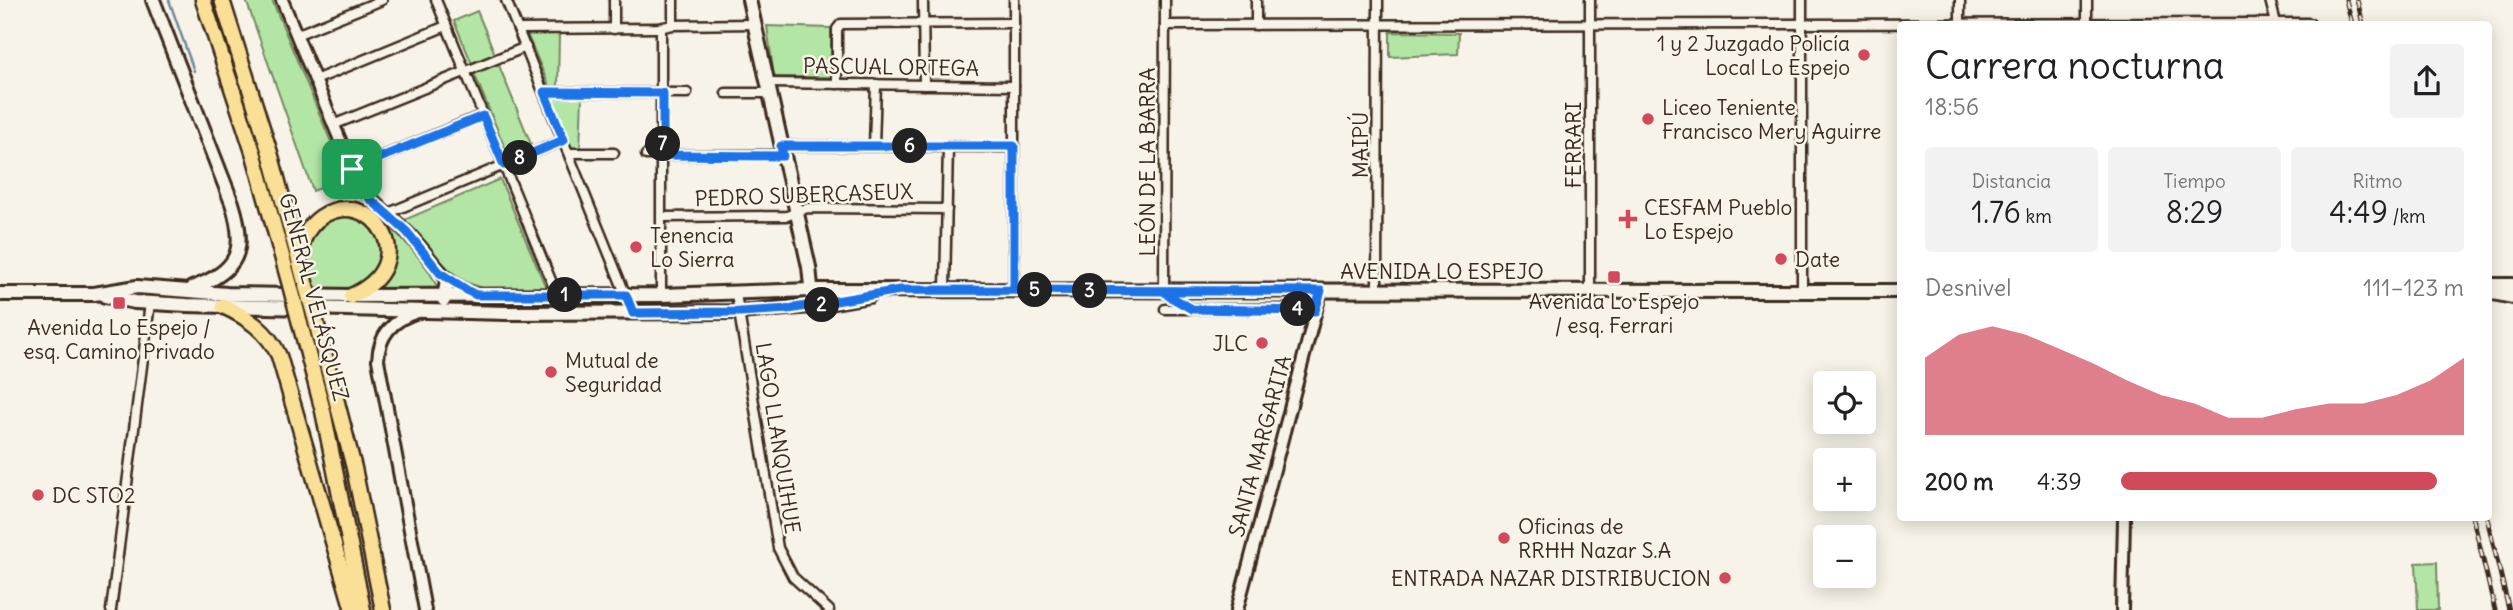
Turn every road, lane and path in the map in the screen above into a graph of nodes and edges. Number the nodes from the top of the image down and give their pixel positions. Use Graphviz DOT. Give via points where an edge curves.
graph roads {
  1 [pos="153,0"];
  2 [pos="203,0"];
  3 [pos="224,0"];
  4 [pos="282,0"];
  5 [pos="382,0"];
  6 [pos="436,0"];
  7 [pos="506,0"];
  8 [pos="614,0"];
  9 [pos="673,0"];
  10 [pos="749,0"];
  11 [pos="923,0"];
  12 [pos="1014,0"];
  13 [pos="1165,0"];
  14 [pos="1256,0"];
  15 [pos="1378,0"];
  16 [pos="1590,0"];
  17 [pos="1802,0"];
  18 [pos="1960,0"];
  19 [pos="2087,0"];
  20 [pos="2270,0"];
  21 [pos="1960,21"];
  22 [pos="2087,21"];
  23 [pos="2275,21"];
  24 [pos="1014,23"];
  25 [pos="754,24"];
  26 [pos="923,24"];
  27 [pos="1897,24"];
  28 [pos="673,25"];
  29 [pos="1165,25"];
  30 [pos="1256,25"];
  31 [pos="1378,25"];
  32 [pos="1590,25"];
  33 [pos="1802,25"];
  34 [pos="446,26"];
  35 [pos="661,28"];
  36 [pos="519,29"];
  37 [pos="614,29"];
  38 [pos="296,35"];
  39 [pos="526,47"];
  40 [pos="465,72"];
  41 [pos="315,80"];
  42 [pos="837,84"];
  43 [pos="876,85"];
  44 [pos="923,85"];
  45 [pos="1014,86"];
  46 [pos="768,88"];
  47 [pos="544,92"];
  48 [pos="663,93"];
  49 [pos="687,93"];
  50 [pos="726,93"];
  51 [pos="483,116"];
  52 [pos="333,125"];
  53 [pos="564,140"];
  54 [pos="874,146"];
  55 [pos="948,146"];
  56 [pos="1014,146"];
  57 [pos="782,151"];
  58 [pos="569,153"];
  59 [pos="614,153"];
  60 [pos="646,155"];
  61 [pos="663,155"];
  62 [pos="504,165"];
  63 [pos="352,169"];
  64 [pos="947,209"];
  65 [pos="796,212"];
  66 [pos="386,214"];
  67 [pos="662,218"];
  68 [pos="300,262"];
  69 [pos="447,279"];
  70 [pos="2492,285"];
  71 [pos="2513,285"];
  72 [pos="1377,289"];
  73 [pos="187,290"];
  74 [pos="811,290"];
  75 [pos="900,290"];
  76 [pos="946,290"];
  77 [pos="1014,290"];
  78 [pos="1590,290"];
  79 [pos="1164,291"];
  80 [pos="1321,291"];
  81 [pos="1802,291"];
  82 [pos="1897,291"];
  83 [pos="94,293"];
  84 [pos="2492,293"];
  85 [pos="0,294"];
  86 [pos="736,294"];
  87 [pos="447,295"];
  88 [pos="476,295"];
  89 [pos="500,295"];
  90 [pos="557,295"];
  91 [pos="626,295"];
  92 [pos="661,295"];
  93 [pos="351,296"];
  94 [pos="2513,297"];
  95 [pos="150,303"];
  96 [pos="223,306"];
  97 [pos="812,306"];
  98 [pos="1164,309"];
  99 [pos="1192,309"];
  100 [pos="391,311"];
  101 [pos="1315,311"];
  102 [pos="420,312"];
  103 [pos="500,312"];
  104 [pos="740,312"];
  105 [pos="633,313"];
  106 [pos="2124,521"];
  107 [pos="111,610"];
  108 [pos="353,610"];
  109 [pos="363,610"];
  110 [pos="383,610"];
  111 [pos="425,610"];
  112 [pos="829,610"];
  113 [pos="1237,610"];
  114 [pos="2122,610"];
  1 -- 73 [label="main road" via="239,230 237,251 226,271"];
  2 -- 109 [label="highway, GENERAL VELÁSQUEZ, bridge" via="290,285 323,411"];
  3 -- 68 [label="highway, GENERAL VELÁSQUEZ"];
  4 -- 38 [label="street"];
  5 -- 38 [label="street"];
  6 -- 34 [label="street"];
  7 -- 36 [label="street"];
  8 -- 37 [label="street"];
  9 -- 28 [label="street"];
  10 -- 25 [label="main road"];
  11 -- 26 [label="street"];
  12 -- 24 [label="street"];
  13 -- 29 [label="street, LEÓN DE LA BARRA"];
  14 -- 30 [label="street"];
  15 -- 31 [label="street, MAIPÚ"];
  16 -- 32 [label="street, FERRARI"];
  17 -- 33 [label="street"];
  18 -- 21 [label="street"];
  19 -- 22 [label="street"];
  20 -- 23 [label="street"];
  24 -- 26 [label="street"];
  24 -- 45 [label="street"];
  25 -- 28 [label="street"];
  25 -- 46 [label="main road"];
  26 -- 42 [label="street" via="841,24 837,29"];
  26 -- 44 [label="street"];
  27 -- 33 [label="street"];
  28 -- 35 [label="street"];
  29 -- 30 [label="street"];
  29 -- 79 [label="street, LEÓN DE LA BARRA"];
  30 -- 31 [label="street"];
  31 -- 32 [label="street"];
  31 -- 72 [label="street, MAIPÚ"];
  32 -- 33 [label="street"];
  32 -- 78 [label="street, FERRARI"];
  33 -- 81 [label="street"];
  34 -- 40 [label="street"];
  34 -- 41 [label="street"];
  35 -- 37 [label="street"];
  35 -- 48 [label="street"];
  36 -- 37 [label="street"];
  36 -- 39 [label="street"];
  38 -- 41 [label="street"];
  39 -- 40 [label="street"];
  39 -- 47 [label="street"];
  40 -- 51 [label="street"];
  40 -- 52 [label="street"];
  41 -- 52 [label="street"];
  42 -- 43 [label="street, PASCUAL ORTEGA"];
  42 -- 46 [label="street, PASCUAL ORTEGA"];
  43 -- 44 [label="street, PASCUAL ORTEGA"];
  43 -- 54 [label="street"];
  44 -- 45 [label="street, PASCUAL ORTEGA"];
  45 -- 56 [label="street"];
  46 -- 50 [label="street, PASCUAL ORTEGA"];
  46 -- 57 [label="main road"];
  47 -- 48 [label="street"];
  47 -- 53 [label="street"];
  48 -- 49 [label="street"];
  48 -- 61 [label="street"];
  51 -- 62 [label="street"];
  51 -- 63 [label="street"];
  52 -- 63 [label="street"];
  53 -- 58 [label="street"];
  53 -- 62 [label="street"];
  54 -- 55 [label="street"];
  54 -- 57 [label="street"];
  55 -- 56 [label="street"];
  55 -- 64 [label="street"];
  56 -- 77 [label="street"];
  57 -- 61 [label="street"];
  57 -- 65 [label="main road"];
  58 -- 59 [label="street"];
  58 -- 91 [label="street"];
  60 -- 61 [label="street"];
  61 -- 67 [label="street"];
  62 -- 66 [label="street"];
  62 -- 90 [label="street"];
  63 -- 66 [label="street" via="363,190"];
  64 -- 65 [label="street, PEDRO SUBERCASEUX" via="807,208"];
  64 -- 76 [label="street"];
  65 -- 67 [label="street, PEDRO SUBERCASEUX" via="787,216"];
  65 -- 74 [label="main road"];
  66 -- 69 [label="street"];
  67 -- 92 [label="street"];
  68 -- 93 [label="highway" via="303,240 320,217 340,210 367,216 384,234 386,265 371,284"];
  68 -- 110 [label="highway, GENERAL VELÁSQUEZ, bridge" via="351,455"];
  69 -- 87 [label="main road"];
  69 -- 88 [label="street"];
  70 -- 71 [label="main road"];
  72 -- 78 [label="main road, AVENIDA LO ESPEJO"];
  72 -- 80 [label="main road, AVENIDA LO ESPEJO"];
  73 -- 83 [label="main road, AVENIDA LO ESPEJO" via="137,287"];
  73 -- 93 [label="main road, AVENIDA LO ESPEJO"];
  74 -- 75 [label="main road, AVENIDA LO ESPEJO"];
  74 -- 86 [label="main road, AVENIDA LO ESPEJO"];
  74 -- 97 [label="main road"];
  75 -- 76 [label="main road, AVENIDA LO ESPEJO"];
  75 -- 97 [label="main road, AVENIDA LO ESPEJO"];
  76 -- 77 [label="main road, AVENIDA LO ESPEJO"];
  77 -- 79 [label="main road, AVENIDA LO ESPEJO"];
  78 -- 81 [label="main road, AVENIDA LO ESPEJO"];
  79 -- 80 [label="main road, AVENIDA LO ESPEJO"];
  79 -- 99 [label="street"];
  80 -- 101 [label="street, SANTA MARGARITA"];
  81 -- 82 [label="main road, AVENIDA LO ESPEJO"];
  83 -- 85 [label="main road, AVENIDA LO ESPEJO"];
  83 -- 95 [label="main road, AVENIDA LO ESPEJO"];
  84 -- 94 [label="main road"];
  86 -- 92 [label="main road, AVENIDA LO ESPEJO"];
  86 -- 104 [label="street, LAGO LLANQUIHUE"];
  87 -- 88 [label="main road, AVENIDA LO ESPEJO"];
  87 -- 93 [label="main road, AVENIDA LO ESPEJO"];
  87 -- 100 [label="main road" via="435,306"];
  88 -- 89 [label="main road, AVENIDA LO ESPEJO"];
  89 -- 90 [label="main road, AVENIDA LO ESPEJO"];
  89 -- 103 [label="main road" via="495,304"];
  90 -- 91 [label="main road, AVENIDA LO ESPEJO"];
  91 -- 92 [label="main road, AVENIDA LO ESPEJO"];
  91 -- 105 [label="street"];
  95 -- 96 [label="main road, AVENIDA LO ESPEJO"];
  95 -- 107 [label="street"];
  96 -- 100 [label="main road, AVENIDA LO ESPEJO"];
  96 -- 108 [label="highway" via="253,323 276,349"];
  97 -- 104 [label="main road, AVENIDA LO ESPEJO"];
  98 -- 99 [label="street"];
  99 -- 101 [label="street"];
  100 -- 102 [label="main road, AVENIDA LO ESPEJO"];
  101 -- 113 [label="street, SANTA MARGARITA"];
  102 -- 103 [label="main road, AVENIDA LO ESPEJO"];
  102 -- 111 [label="street" via="387,330 378,360"];
  103 -- 105 [label="main road, AVENIDA LO ESPEJO"];
  104 -- 105 [label="main road, AVENIDA LO ESPEJO"];
  104 -- 112 [label="street, LAGO LLANQUIHUE" via="778,548 793,577"];
  106 -- 114 [label="street"];
}
